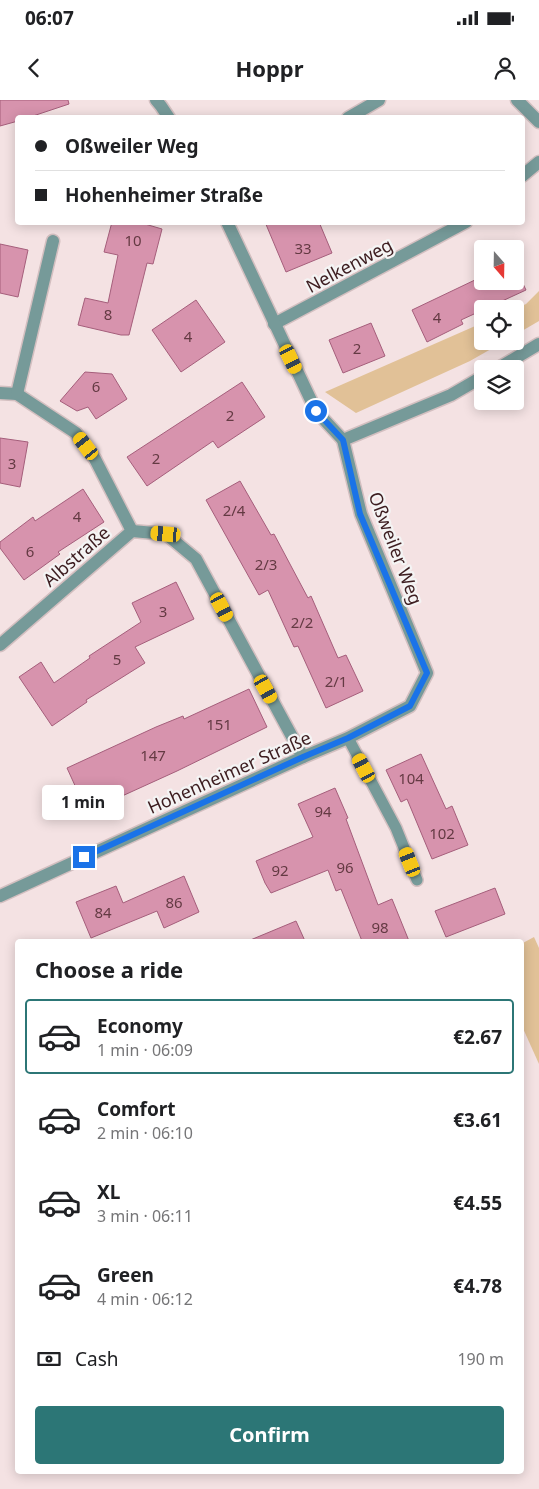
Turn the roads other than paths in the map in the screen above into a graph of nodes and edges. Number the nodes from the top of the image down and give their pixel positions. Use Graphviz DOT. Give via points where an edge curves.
graph roads {
  1 [pos="379,100"];
  2 [pos="517,100"];
  3 [pos="162,102"];
  4 [pos="168,115"];
  5 [pos="353,115"];
  6 [pos="539,122"];
  7 [pos="539,162"];
  8 [pos="525,174"];
  9 [pos="228,225"];
  10 [pos="460,225"];
  11 [pos="53,240"];
  12 [pos="274,324"];
  13 [pos="539,344"];
  14 [pos="512,360"];
  15 [pos="474,382"];
  16 [pos="0,394"];
  17 [pos="17,394"];
  18 [pos="343,440"];
  19 [pos="132,531"];
  20 [pos="0,645"];
  21 [pos="427,673"];
  22 [pos="348,738"];
  23 [pos="303,757"];
  24 [pos="417,880"];
  25 [pos="0,896"];
  1 -- 5 [label="street"];
  2 -- 6 [label="street"];
  3 -- 4 [label="street"];
  7 -- 8 [label="street"];
  9 -- 12 [label="street"];
  10 -- 12 [label="street, Nelkenweg"];
  11 -- 17 [label="street"];
  12 -- 18 [label="street" via="316,411"];
  13 -- 14 [label="street"];
  15 -- 18 [label="street" via="451,395"];
  16 -- 17 [label="street"];
  17 -- 19 [label="street" via="76,433 95,458"];
  18 -- 21 [label="street, Oßweiler Weg" via="360,514"];
  19 -- 20 [label="street, Albstraße"];
  19 -- 23 [label="street, Albstraße" via="166,534 196,558"];
  21 -- 22 [label="street, Hohenheimer Straße" via="410,706"];
  22 -- 23 [label="street, Hohenheimer Straße"];
  22 -- 24 [label="lane" via="396,828"];
  23 -- 25 [label="street, Hohenheimer Straße"];
}
